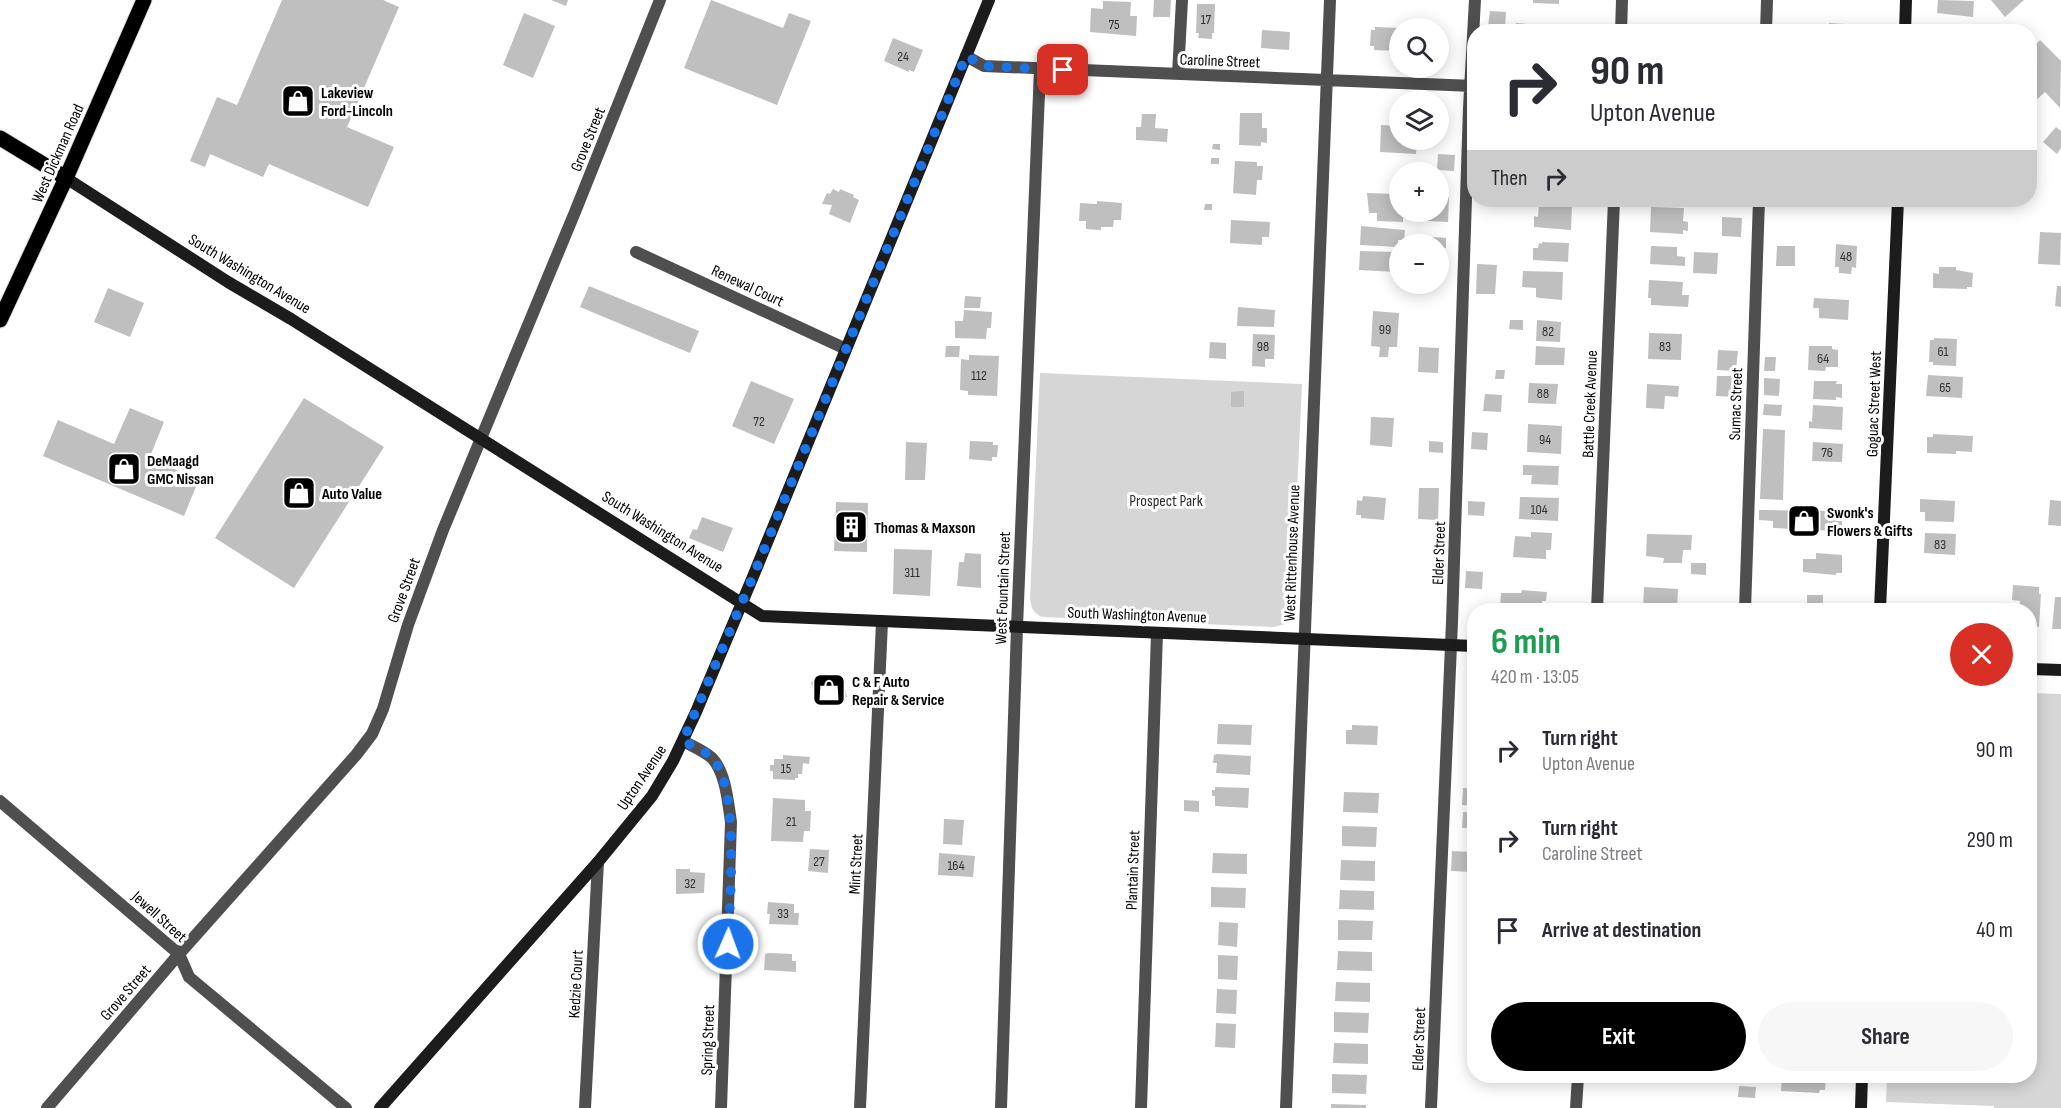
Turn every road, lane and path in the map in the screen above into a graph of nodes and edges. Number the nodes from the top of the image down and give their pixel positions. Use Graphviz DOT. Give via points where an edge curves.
graph roads {
  1 [pos="144,0"];
  2 [pos="660,0"];
  3 [pos="989,0"];
  4 [pos="1182,0"];
  5 [pos="1330,0"];
  6 [pos="1475,0"];
  7 [pos="1622,0"];
  8 [pos="1767,0"];
  9 [pos="1906,0"];
  10 [pos="1474,24"];
  11 [pos="1621,24"];
  12 [pos="1766,24"];
  13 [pos="1905,24"];
  14 [pos="966,56"];
  15 [pos="1040,69"];
  16 [pos="1178,74"];
  17 [pos="1326,80"];
  18 [pos="1467,86"];
  19 [pos="0,138"];
  20 [pos="1467,162"];
  21 [pos="66,178"];
  22 [pos="1614,207"];
  23 [pos="1759,207"];
  24 [pos="1898,207"];
  25 [pos="636,252"];
  26 [pos="0,320"];
  27 [pos="846,348"];
  28 [pos="481,437"];
  29 [pos="742,603"];
  30 [pos="1597,603"];
  31 [pos="1745,603"];
  32 [pos="1881,603"];
  33 [pos="882,622"];
  34 [pos="1017,627"];
  35 [pos="1157,633"];
  36 [pos="1304,639"];
  37 [pos="1451,645"];
  38 [pos="1467,646"];
  39 [pos="2037,669"];
  40 [pos="2061,670"];
  41 [pos="683,741"];
  42 [pos="0,801"];
  43 [pos="598,862"];
  44 [pos="179,954"];
  45 [pos="1578,1083"];
  46 [pos="1862,1083"];
  47 [pos="47,1108"];
  48 [pos="345,1108"];
  49 [pos="380,1108"];
  50 [pos="585,1108"];
  51 [pos="721,1108"];
  52 [pos="860,1108"];
  53 [pos="1002,1108"];
  54 [pos="1141,1108"];
  55 [pos="1286,1108"];
  56 [pos="1431,1108"];
  57 [pos="1576,1108"];
  58 [pos="1861,1108"];
  1 -- 21 [label="main road, West Dickman Road"];
  2 -- 28 [label="street, Grove Street"];
  3 -- 14 [label="street, Upton Avenue"];
  4 -- 16 [label="street"];
  5 -- 17 [label="street, West Rittenhouse Avenue"];
  6 -- 10 [label="street, Elder Street"];
  7 -- 11 [label="street"];
  8 -- 12 [label="street"];
  9 -- 13 [label="street"];
  14 -- 15 [label="street, Caroline Street" via="984,66"];
  14 -- 27 [label="street, Upton Avenue"];
  15 -- 16 [label="street, Caroline Street"];
  15 -- 34 [label="street, West Fountain Street"];
  16 -- 17 [label="street, Caroline Street"];
  17 -- 18 [label="street, Caroline Street"];
  17 -- 36 [label="street, West Rittenhouse Avenue"];
  19 -- 21 [label="main road, South Washington Avenue"];
  20 -- 37 [label="street, Elder Street"];
  21 -- 26 [label="main road, West Dickman Road"];
  21 -- 28 [label="street, South Washington Avenue"];
  22 -- 30 [label="street, Battle Creek Avenue"];
  23 -- 31 [label="street, Sumac Street"];
  24 -- 32 [label="street, Goguac Street West"];
  25 -- 27 [label="street, Renewal Court"];
  27 -- 29 [label="street, Upton Avenue"];
  28 -- 29 [label="street, South Washington Avenue"];
  28 -- 44 [label="street, Grove Street" via="422,583 372,734"];
  29 -- 33 [label="street, South Washington Avenue" via="762,616"];
  29 -- 41 [label="street, Upton Avenue"];
  33 -- 34 [label="street, South Washington Avenue"];
  33 -- 52 [label="street, Mint Street"];
  34 -- 35 [label="street, South Washington Avenue"];
  34 -- 53 [label="street, West Fountain Street"];
  35 -- 36 [label="street, South Washington Avenue"];
  35 -- 54 [label="street, Plantain Street"];
  36 -- 37 [label="street, South Washington Avenue"];
  36 -- 55 [label="street, West Rittenhouse Avenue"];
  37 -- 38 [label="street, South Washington Avenue"];
  37 -- 56 [label="street, Elder Street"];
  39 -- 40 [label="street"];
  41 -- 43 [label="street, Upton Avenue" via="651,796"];
  41 -- 51 [label="street, Spring Street" via="711,757 716,765 730,822"];
  42 -- 44 [label="street, Jewell Street"];
  43 -- 49 [label="street, Upton Avenue"];
  43 -- 50 [label="street, Kedzie Court"];
  44 -- 47 [label="street, Grove Street"];
  44 -- 48 [label="street, Jewell Street" via="189,977"];
  45 -- 57 [label="street"];
  46 -- 58 [label="street"];
}
